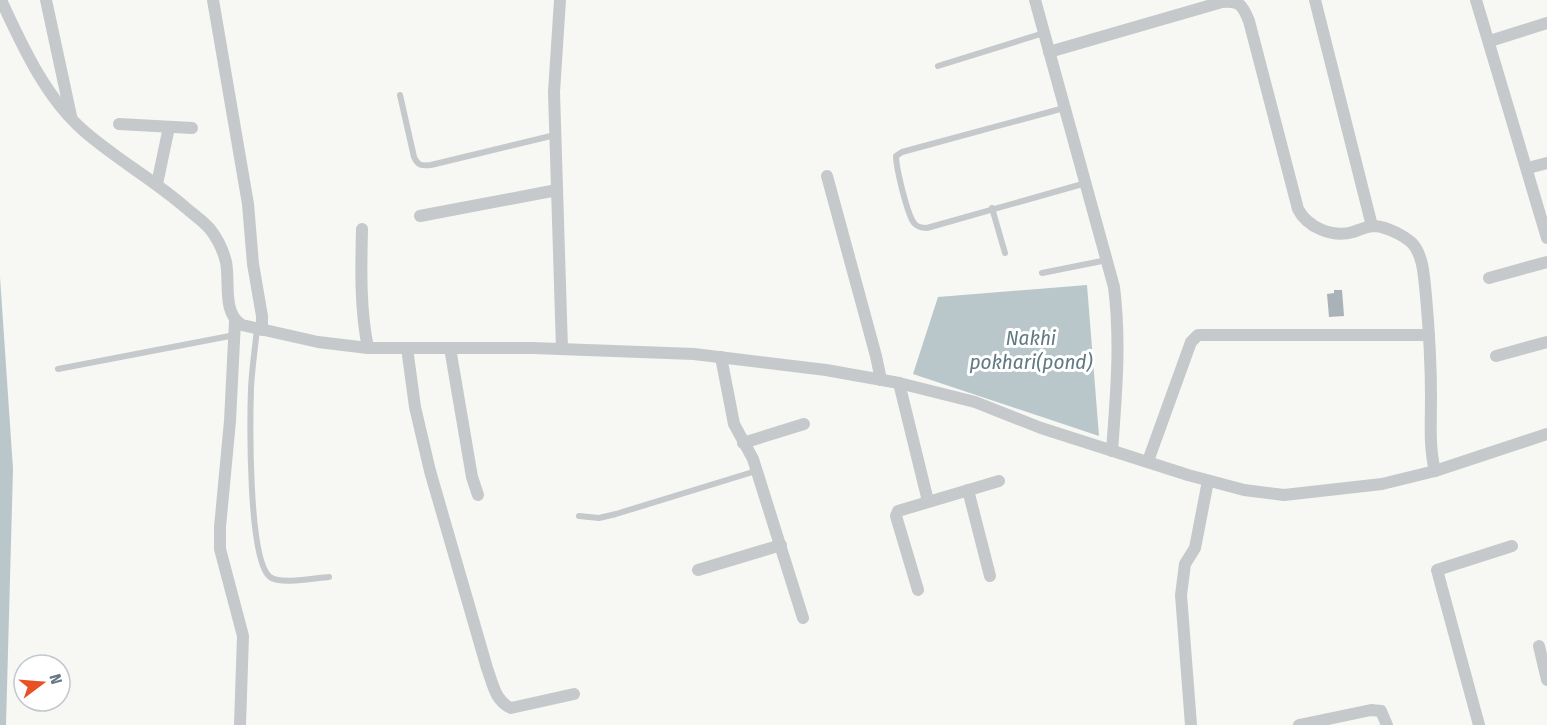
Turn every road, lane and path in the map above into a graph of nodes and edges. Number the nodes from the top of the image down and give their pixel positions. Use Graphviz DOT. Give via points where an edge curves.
graph roads {
  1 [pos="1,0"];
  2 [pos="46,0"];
  3 [pos="213,0"];
  4 [pos="560,0"];
  5 [pos="1035,0"];
  6 [pos="1315,0"];
  7 [pos="1476,0"];
  8 [pos="1547,23"];
  9 [pos="1044,33"];
  10 [pos="1490,42"];
  11 [pos="1049,52"];
  12 [pos="938,66"];
  13 [pos="400,95"];
  14 [pos="1065,108"];
  15 [pos="72,117"];
  16 [pos="119,124"];
  17 [pos="169,127"];
  18 [pos="192,128"];
  19 [pos="555,135"];
  20 [pos="1547,163"];
  21 [pos="1528,168"];
  22 [pos="827,176"];
  23 [pos="1086,183"];
  24 [pos="157,184"];
  25 [pos="556,190"];
  26 [pos="992,208"];
  27 [pos="420,216"];
  28 [pos="1372,226"];
  29 [pos="362,229"];
  30 [pos="1547,238"];
  31 [pos="1005,253"];
  32 [pos="1108,260"];
  33 [pos="1547,262"];
  34 [pos="1042,273"];
  35 [pos="1489,278"];
  36 [pos="248,328"];
  37 [pos="1429,335"];
  38 [pos="1547,342"];
  39 [pos="368,348"];
  40 [pos="406,348"];
  41 [pos="450,348"];
  42 [pos="562,349"];
  43 [pos="1496,356"];
  44 [pos="721,357"];
  45 [pos="58,369"];
  46 [pos="880,380"];
  47 [pos="899,383"];
  48 [pos="804,424"];
  49 [pos="1547,434"];
  50 [pos="743,443"];
  51 [pos="1112,451"];
  52 [pos="1148,461"];
  53 [pos="757,470"];
  54 [pos="1435,471"];
  55 [pos="999,481"];
  56 [pos="1208,481"];
  57 [pos="968,490"];
  58 [pos="478,495"];
  59 [pos="928,501"];
  60 [pos="579,516"];
  61 [pos="781,545"];
  62 [pos="1512,546"];
  63 [pos="698,570"];
  64 [pos="990,576"];
  65 [pos="329,577"];
  66 [pos="918,590"];
  67 [pos="803,618"];
  68 [pos="1539,646"];
  69 [pos="1547,681"];
  70 [pos="574,694"];
  71 [pos="240,725"];
  72 [pos="1184,725"];
  73 [pos="1191,725"];
  74 [pos="1299,725"];
  75 [pos="1387,725"];
  76 [pos="1479,725"];
  1 -- 15 [label="street" via="51,93"];
  2 -- 15 [label="street"];
  3 -- 36 [label="street" via="248,204 262,316"];
  4 -- 19 [label="street"];
  5 -- 9 [label="street"];
  6 -- 28 [label="street"];
  7 -- 10 [label="street"];
  8 -- 10 [label="street"];
  9 -- 11 [label="street"];
  9 -- 12 [label="lane"];
  10 -- 21 [label="street"];
  11 -- 14 [label="street"];
  11 -- 28 [label="street" via="1237,1 1249,21 1302,218 1334,232 1350,233"];
  13 -- 19 [label="lane" via="414,157 422,166"];
  14 -- 23 [label="street"];
  14 -- 26 [label="lane" via="915,147 896,156 908,209 914,224 921,228"];
  15 -- 24 [label="street" via="82,130"];
  16 -- 17 [label="street"];
  17 -- 18 [label="street"];
  17 -- 24 [label="street"];
  19 -- 25 [label="street"];
  20 -- 21 [label="street"];
  21 -- 30 [label="street"];
  22 -- 46 [label="street"];
  23 -- 26 [label="lane"];
  23 -- 32 [label="street"];
  24 -- 36 [label="street" via="209,228 219,243 226,262 228,295"];
  25 -- 27 [label="street"];
  25 -- 42 [label="street"];
  26 -- 31 [label="lane"];
  28 -- 37 [label="street" via="1399,235 1420,256"];
  29 -- 39 [label="street" via="363,316"];
  32 -- 34 [label="lane"];
  32 -- 51 [label="street" via="1117,312 1118,358"];
  33 -- 35 [label="street"];
  36 -- 39 [label="street"];
  36 -- 45 [label="lane"];
  36 -- 65 [label="lane" via="250,451 255,523 264,570 281,581"];
  36 -- 71 [label="street" via="230,421 220,527 220,549 243,636"];
  37 -- 52 [label="street" via="1198,334 1191,342"];
  37 -- 54 [label="street"];
  38 -- 43 [label="street"];
  39 -- 40 [label="street"];
  40 -- 41 [label="street"];
  40 -- 70 [label="street" via="430,471 498,699 511,708"];
  41 -- 42 [label="street"];
  41 -- 58 [label="street"];
  42 -- 44 [label="street"];
  44 -- 46 [label="street"];
  44 -- 50 [label="street" via="735,424"];
  46 -- 47 [label="street"];
  47 -- 51 [label="street" via="975,402"];
  47 -- 59 [label="street"];
  48 -- 50 [label="street"];
  49 -- 54 [label="street"];
  50 -- 53 [label="street"];
  51 -- 52 [label="street"];
  52 -- 56 [label="street"];
  53 -- 60 [label="lane" via="616,514 599,518"];
  53 -- 61 [label="street"];
  54 -- 56 [label="street" via="1382,484 1284,495"];
  55 -- 57 [label="street"];
  56 -- 73 [label="street" via="1195,548 1185,564 1181,595"];
  57 -- 59 [label="street"];
  57 -- 64 [label="street"];
  59 -- 66 [label="street" via="903,508 896,516"];
  61 -- 63 [label="street"];
  61 -- 67 [label="street"];
  62 -- 76 [label="street" via="1437,570"];
  68 -- 69 [label="street"];
  72 -- 73 [label="lane"];
  74 -- 75 [label="street" via="1371,710 1381,711"];
}
